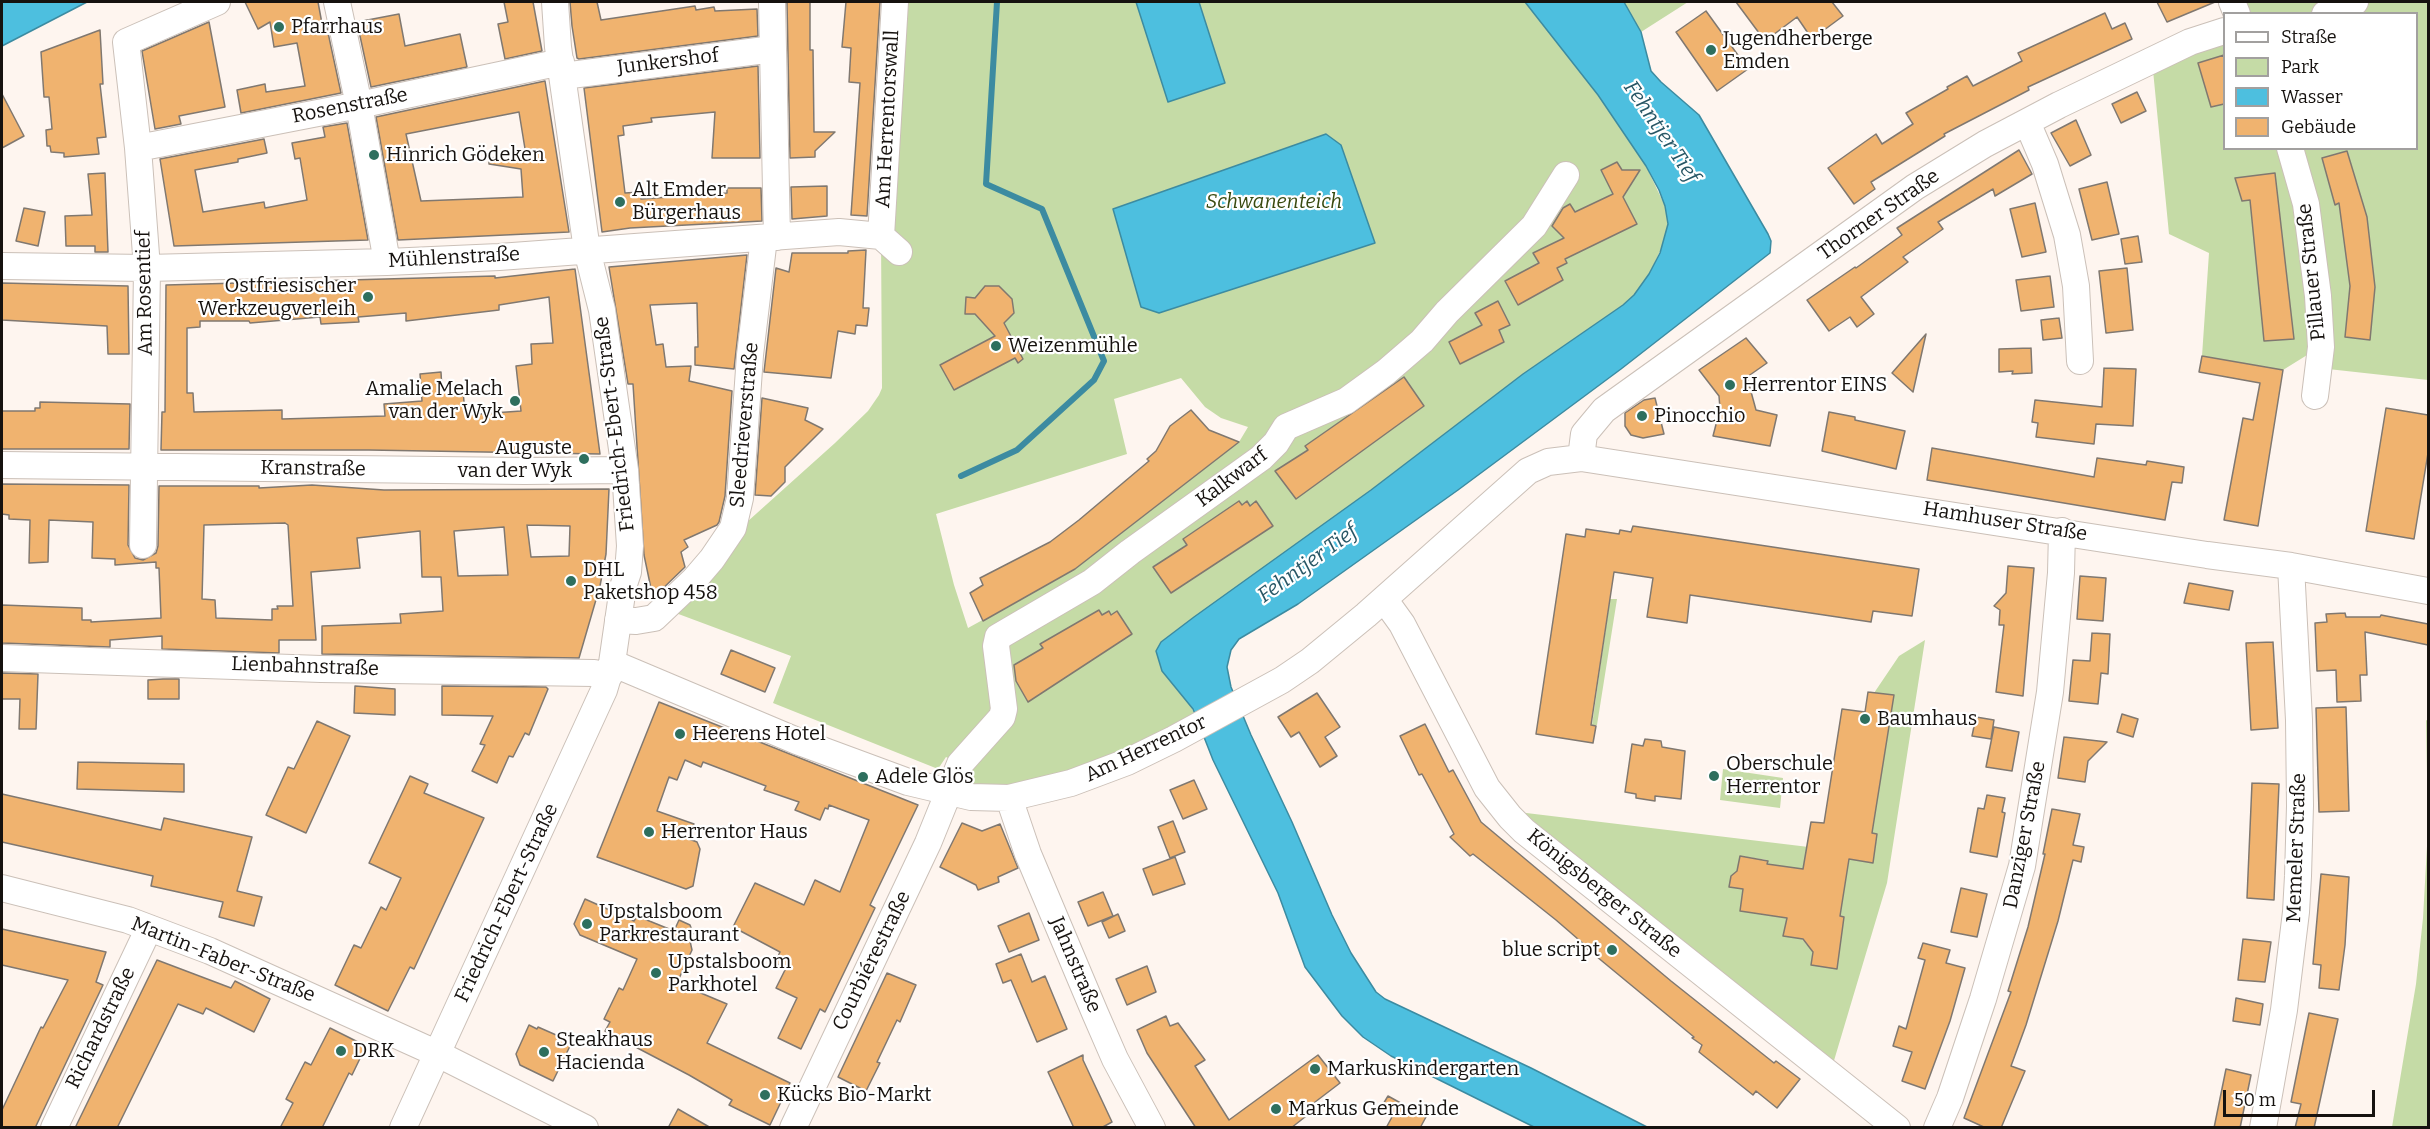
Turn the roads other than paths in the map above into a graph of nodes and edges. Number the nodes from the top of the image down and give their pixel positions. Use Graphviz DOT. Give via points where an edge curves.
graph roads {
  1 [pos="217,2"];
  2 [pos="337,2"];
  3 [pos="555,2"];
  4 [pos="772,2"];
  5 [pos="895,2"];
  6 [pos="2355,2"];
  7 [pos="2330,12"];
  8 [pos="2223,31"];
  9 [pos="773,49"];
  10 [pos="562,69"];
  11 [pos="359,105"];
  12 [pos="2027,122"];
  13 [pos="138,148"];
  14 [pos="2291,150"];
  15 [pos="1566,175"];
  16 [pos="771,238"];
  17 [pos="890,244"];
  18 [pos="587,250"];
  19 [pos="387,262"];
  20 [pos="2,266"];
  21 [pos="147,268"];
  22 [pos="2080,361"];
  23 [pos="2315,396"];
  24 [pos="1581,458"];
  25 [pos="2,465"];
  26 [pos="146,467"];
  27 [pos="625,470"];
  28 [pos="2062,531"];
  29 [pos="143,545"];
  30 [pos="2291,566"];
  31 [pos="2428,591"];
  32 [pos="1384,599"];
  33 [pos="618,620"];
  34 [pos="2,658"];
  35 [pos="611,670"];
  36 [pos="950,793"];
  37 [pos="1009,798"];
  38 [pos="2,888"];
  39 [pos="149,928"];
  40 [pos="438,1054"];
  41 [pos="54,1128"];
  42 [pos="403,1128"];
  43 [pos="585,1128"];
  44 [pos="792,1128"];
  45 [pos="1152,1128"];
  46 [pos="1897,1128"];
  47 [pos="1937,1128"];
  48 [pos="2263,1128"];
  1 -- 13 [label="street, Am Rosentief" via="126,42"];
  2 -- 11 [label="street"];
  3 -- 10 [label="street, Friedrich-Ebert-Straße"];
  4 -- 9 [label="street, Sleedrieverstraße"];
  5 -- 17 [label="street, Am Herrentorswall"];
  6 -- 7 [label="street"];
  8 -- 12 [label="street, Thorner Straße" via="2190,42"];
  9 -- 10 [label="street, Junkershof"];
  9 -- 16 [label="street, Sleedrieverstraße"];
  10 -- 11 [label="street, Rosenstraße"];
  10 -- 18 [label="street, Friedrich-Ebert-Straße"];
  11 -- 13 [label="street, Rosenstraße"];
  11 -- 19 [label="street"];
  12 -- 22 [label="street" via="2048,172 2067,235 2076,286"];
  12 -- 24 [label="street, Thorner Straße" via="1915,187 1604,411 1584,434"];
  13 -- 21 [label="street, Am Rosentief"];
  14 -- 23 [label="street, Pillauer Straße" via="2306,204 2318,296 2321,347"];
  15 -- 36 [label="street, Kalkwarf" via="1534,226 1386,372 1346,400 1286,427 1262,458 1092,582 998,637 1002,717 960,764"];
  16 -- 17 [label="street, Mühlenstraße" via="839,232"];
  16 -- 18 [label="street, Mühlenstraße"];
  16 -- 33 [label="street, Sleedrieverstraße" via="750,355 737,518 712,559 654,618"];
  18 -- 19 [label="street, Mühlenstraße"];
  18 -- 27 [label="street, Friedrich-Ebert-Straße" via="602,310"];
  19 -- 21 [label="street, Mühlenstraße"];
  20 -- 21 [label="street, Mühlenstraße"];
  21 -- 26 [label="street, Am Rosentief"];
  24 -- 28 [label="street, Hamhuser Straße"];
  24 -- 32 [label="street, Am Herrentor" via="1548,462 1528,471"];
  25 -- 26 [label="street, Kranstraße"];
  26 -- 27 [label="street, Kranstraße"];
  26 -- 29 [label="street, Am Rosentief"];
  27 -- 33 [label="street, Friedrich-Ebert-Straße" via="630,546"];
  28 -- 30 [label="street, Hamhuser Straße"];
  28 -- 47 [label="street, Danziger Straße" via="2050,693 2022,866 1983,999"];
  30 -- 31 [label="street, Hamhuser Straße"];
  30 -- 48 [label="street, Memeler Straße" via="2299,720 2298,865 2288,985"];
  32 -- 37 [label="street, Am Herrentor" via="1310,661 1194,728 1098,774"];
  32 -- 46 [label="street, Königsberger Straße" via="1402,624 1487,788 1510,817"];
  33 -- 35 [label="street, Friedrich-Ebert-Straße"];
  34 -- 35 [label="street, Lienbahnstraße" via="321,669 594,673"];
  35 -- 36 [label="street, Am Herrentor" via="908,782"];
  35 -- 40 [label="street, Friedrich-Ebert-Straße"];
  36 -- 37 [label="street, Am Herrentor" via="983,799"];
  36 -- 44 [label="street, Courbiérestraße"];
  37 -- 45 [label="street, Jahnstraße" via="1028,854 1095,1013"];
  38 -- 39 [label="street, Martin-Faber-Straße"];
  39 -- 40 [label="street, Martin-Faber-Straße" via="210,951"];
  39 -- 41 [label="street, Richardstraße"];
  40 -- 42 [label="street, Friedrich-Ebert-Straße"];
  40 -- 43 [label="street, Martin-Faber-Straße"];
}
